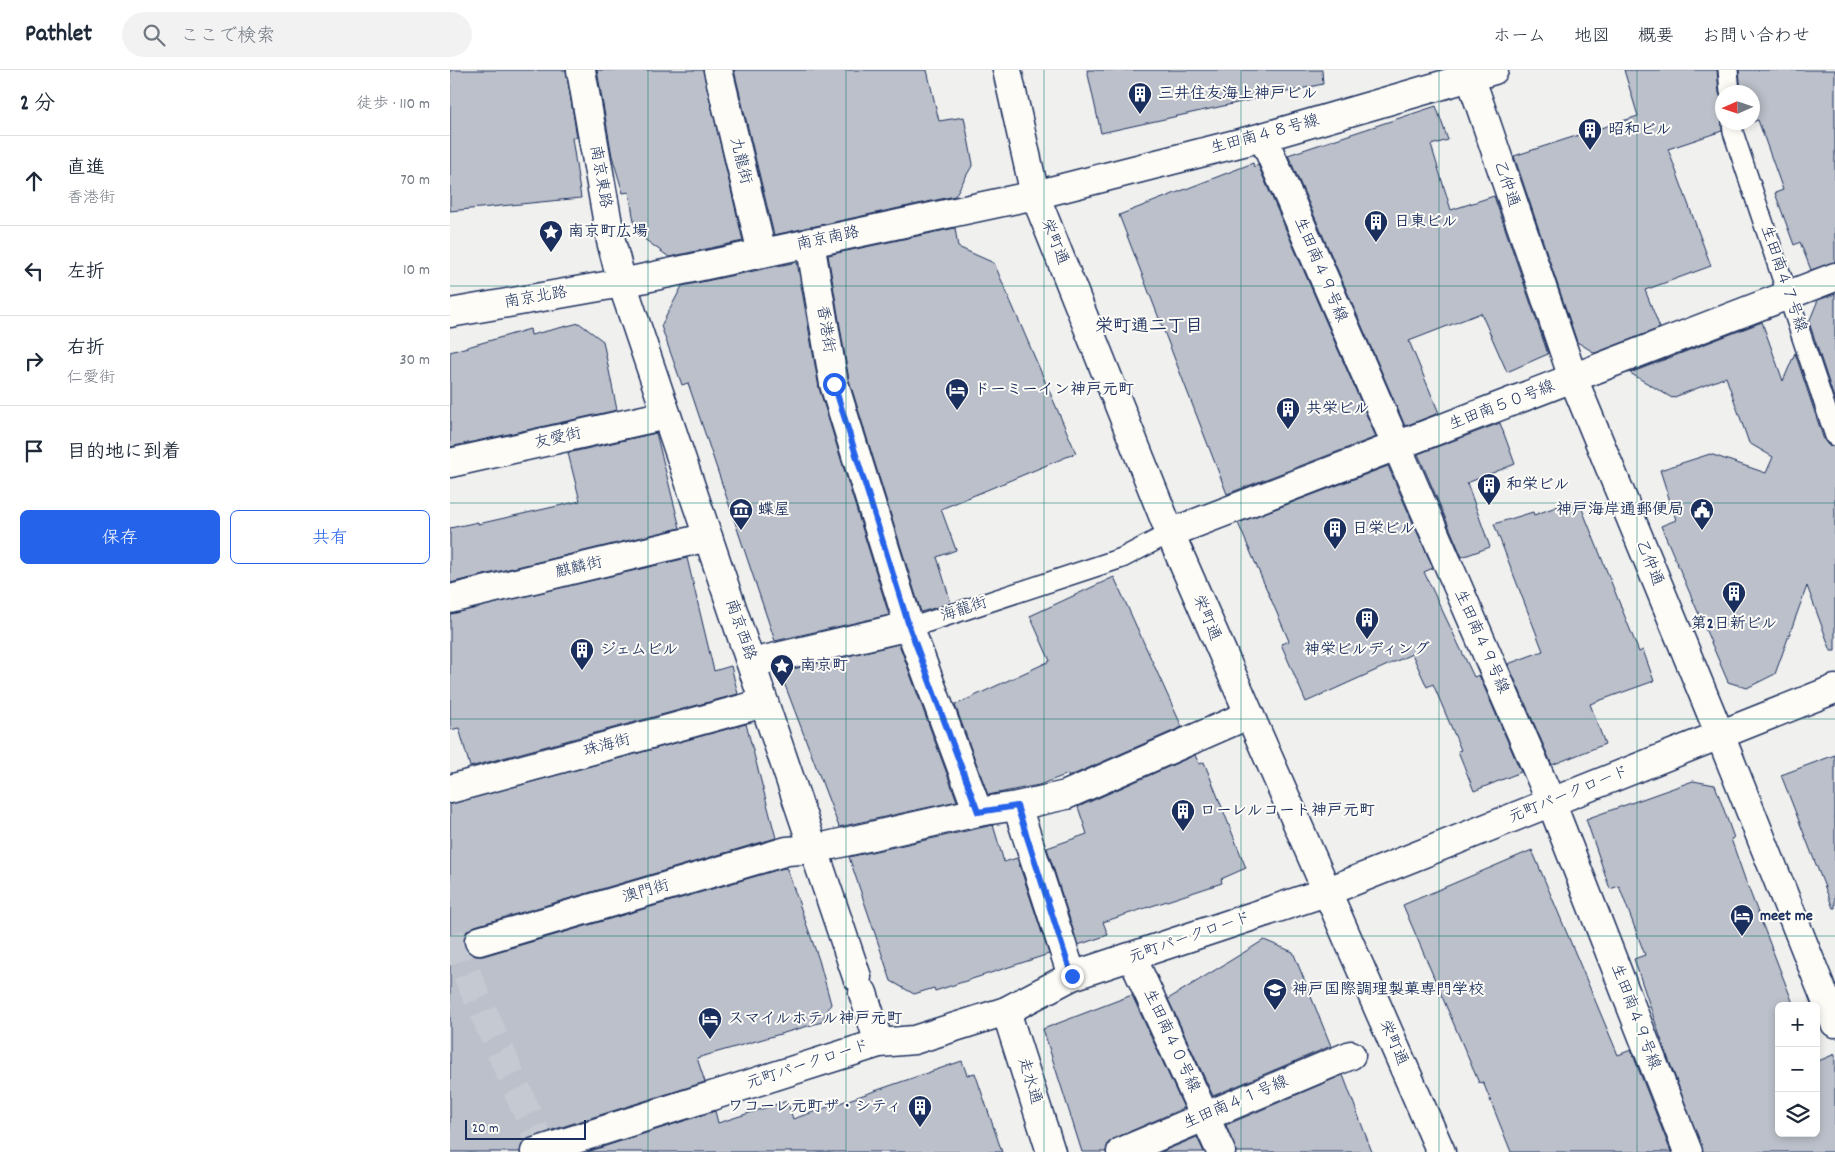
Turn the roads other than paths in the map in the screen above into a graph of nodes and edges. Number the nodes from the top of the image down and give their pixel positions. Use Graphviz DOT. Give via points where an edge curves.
graph roads {
  1 [pos="581,70"];
  2 [pos="718,70"];
  3 [pos="1007,70"];
  4 [pos="1728,70"];
  5 [pos="1477,72"];
  6 [pos="1729,85"];
  7 [pos="1733,130"];
  8 [pos="1263,137"];
  9 [pos="1035,195"];
  10 [pos="810,242"];
  11 [pos="762,253"];
  12 [pos="1835,277"];
  13 [pos="622,283"];
  14 [pos="1788,296"];
  15 [pos="450,312"];
  16 [pos="1573,378"];
  17 [pos="666,415"];
  18 [pos="1835,436"];
  19 [pos="1396,447"];
  20 [pos="450,464"];
  21 [pos="1170,533"];
  22 [pos="708,537"];
  23 [pos="450,599"];
  24 [pos="909,626"];
  25 [pos="751,663"];
  26 [pos="1835,689"];
  27 [pos="764,703"];
  28 [pos="1248,715"];
  29 [pos="1720,735"];
  30 [pos="450,789"];
  31 [pos="1551,802"];
  32 [pos="1017,806"];
  33 [pos="978,812"];
  34 [pos="814,849"];
  35 [pos="1326,892"];
  36 [pos="479,941"];
  37 [pos="1132,957"];
  38 [pos="1072,976"];
  39 [pos="1006,1011"];
  40 [pos="1835,1023"];
  41 [pos="879,1042"];
  42 [pos="1351,1054"];
  43 [pos="1205,1115"];
  44 [pos="535,1152"];
  45 [pos="1051,1152"];
  46 [pos="1121,1152"];
  47 [pos="1221,1152"];
  48 [pos="1441,1152"];
  49 [pos="1688,1152"];
  1 -- 13 [label="street, 南京東路" via="611,241"];
  2 -- 11 [label="street, 九龍街"];
  3 -- 9 [label="street, 栄町通"];
  4 -- 6 [label="lane"];
  5 -- 8 [label="street, 生田南４８号線"];
  5 -- 16 [label="street, 乙仲通"];
  7 -- 14 [label="lane, 生田南４７号線"];
  8 -- 9 [label="street, 生田南４８号線"];
  8 -- 19 [label="street, 生田南４９号線"];
  9 -- 10 [label="street, 南京南路"];
  9 -- 21 [label="street, 栄町通"];
  10 -- 11 [label="street, 南京南路"];
  10 -- 24 [label="street, 香港街" via="834,384"];
  11 -- 13 [label="street, 南京南路"];
  12 -- 14 [label="street, 生田南５０号線"];
  13 -- 15 [label="street, 南京北路"];
  13 -- 17 [label="street, 南京西路"];
  14 -- 16 [label="street, 生田南５０号線"];
  14 -- 18 [label="lane, 生田南４７号線"];
  16 -- 19 [label="street, 生田南５０号線"];
  16 -- 29 [label="street, 乙仲通"];
  17 -- 20 [label="street, 友愛街"];
  17 -- 22 [label="street, 南京西路"];
  19 -- 21 [label="street, 生田南５０号線"];
  19 -- 31 [label="street, 生田南４９号線"];
  21 -- 24 [label="lane, 海龍街" via="1122,558"];
  21 -- 28 [label="street, 栄町通"];
  22 -- 23 [label="street, 麒麟街"];
  22 -- 25 [label="street, 南京西路"];
  24 -- 25 [label="street, 海龍街"];
  24 -- 33 [label="street, 香港街"];
  25 -- 27 [label="street, 南京西路"];
  26 -- 29 [label="street, 元町パークロード"];
  27 -- 30 [label="street, 珠海街"];
  27 -- 34 [label="street, 南京西路"];
  28 -- 32 [label="street, 澳門街" via="1066,795"];
  28 -- 35 [label="street, 栄町通"];
  29 -- 31 [label="street, 元町パークロード"];
  29 -- 40 [label="street, 乙仲通"];
  31 -- 35 [label="street, 元町パークロード"];
  31 -- 49 [label="street, 生田南４９号線"];
  32 -- 33 [label="street, 澳門街"];
  32 -- 38 [label="street"];
  33 -- 34 [label="street, 澳門街"];
  34 -- 36 [label="street, 澳門街" via="787,851"];
  34 -- 41 [label="street, 南京西路"];
  35 -- 37 [label="street, 元町パークロード"];
  35 -- 48 [label="street, 栄町通"];
  37 -- 38 [label="street, 元町パークロード"];
  37 -- 43 [label="street, 生田南４０号線"];
  38 -- 39 [label="street, 元町パークロード"];
  39 -- 41 [label="street, 元町パークロード" via="914,1040"];
  39 -- 45 [label="street, 走水通"];
  41 -- 44 [label="street, 元町パークロード"];
  42 -- 43 [label="street, 生田南４１号線"];
  43 -- 46 [label="street, 生田南４１号線"];
  43 -- 47 [label="street, 生田南４０号線"];
}
